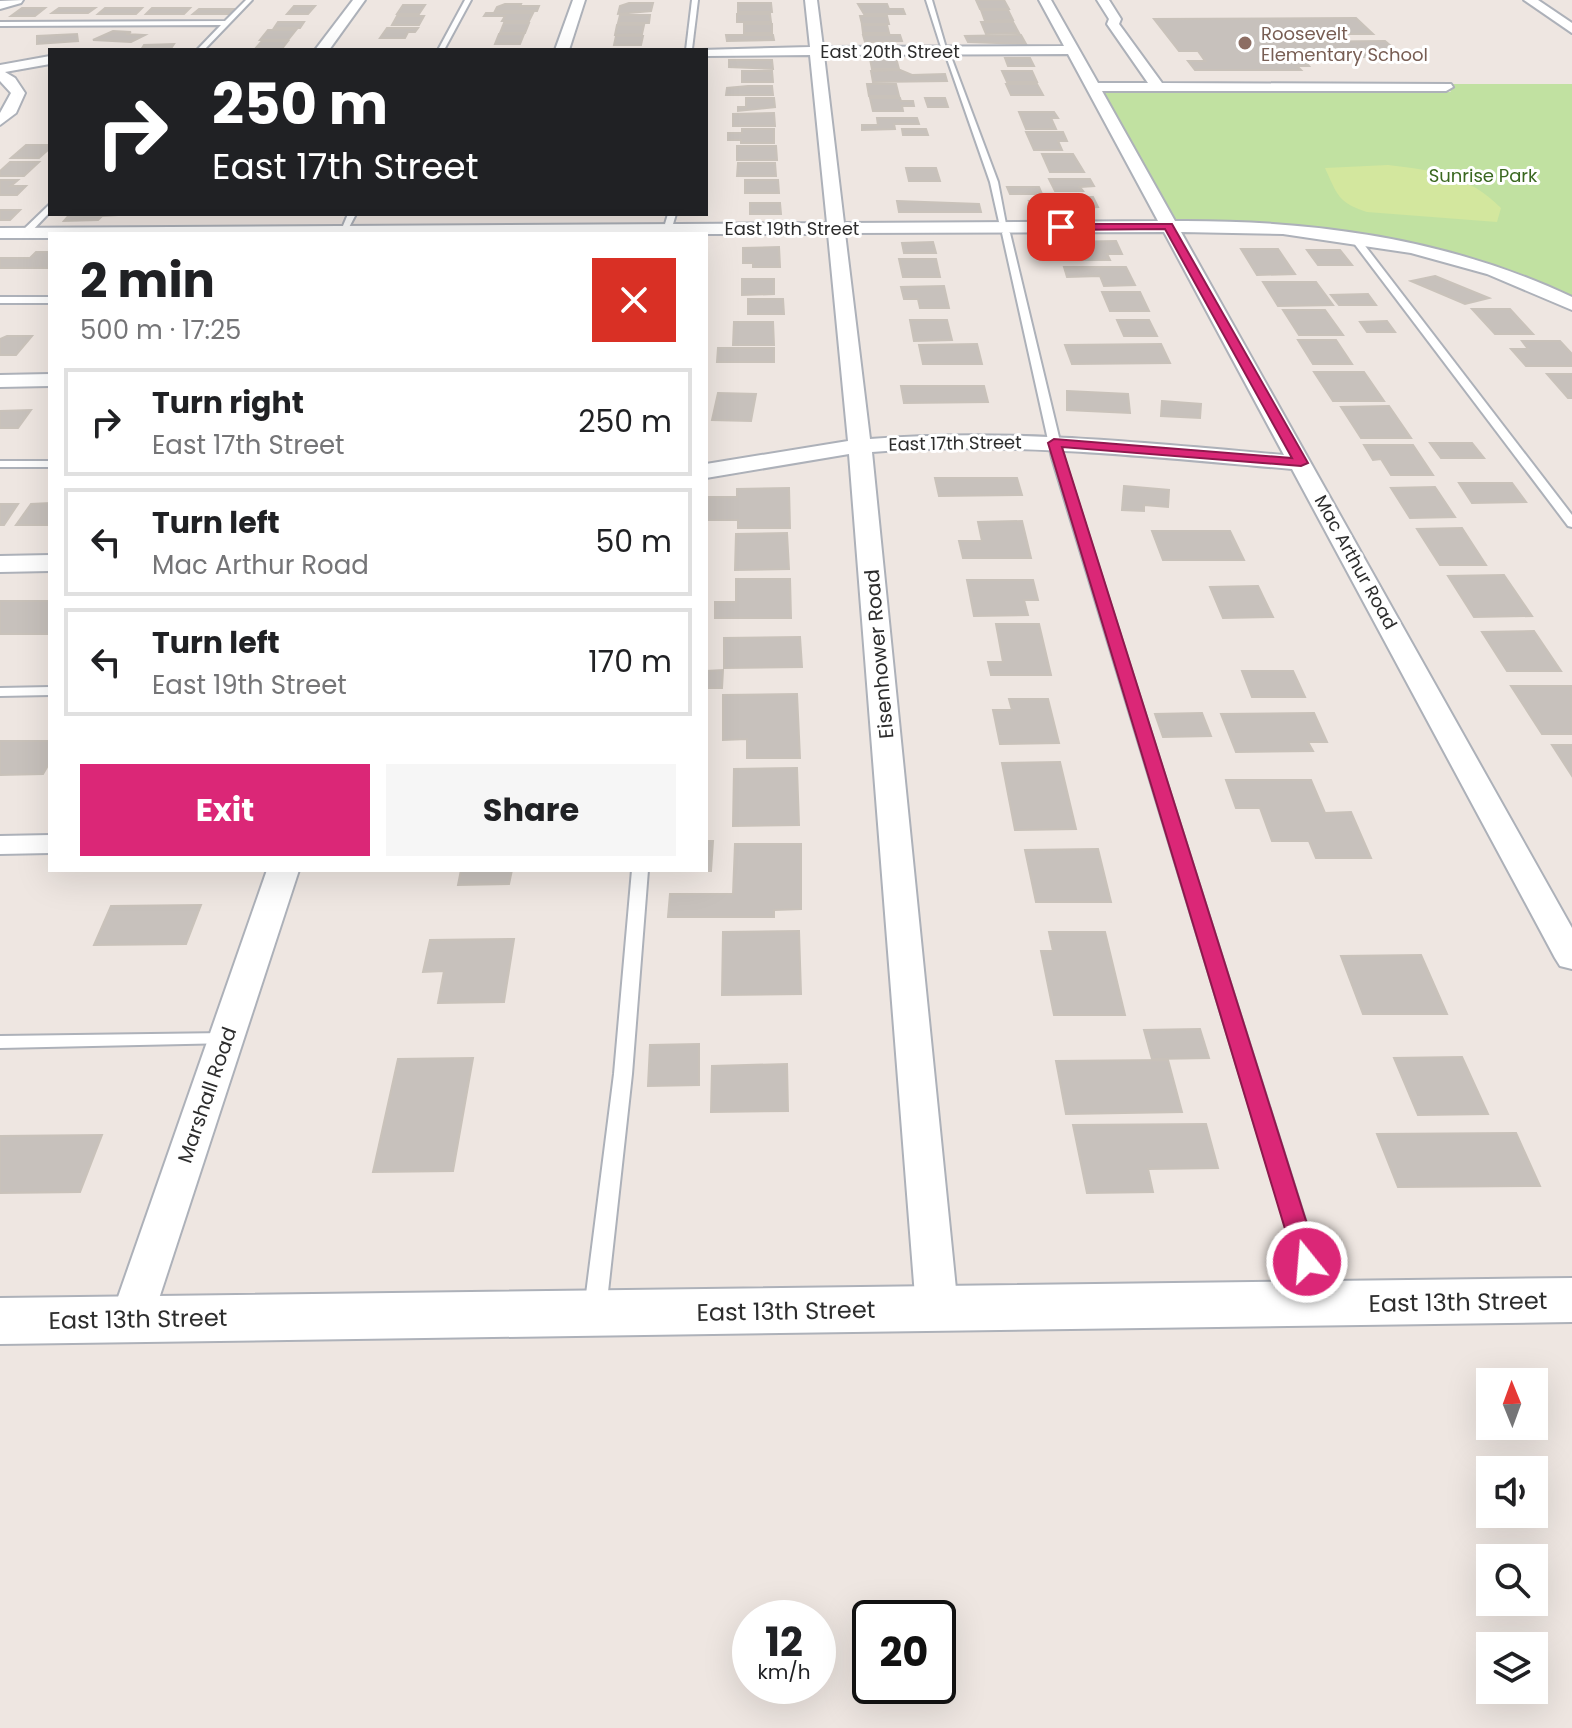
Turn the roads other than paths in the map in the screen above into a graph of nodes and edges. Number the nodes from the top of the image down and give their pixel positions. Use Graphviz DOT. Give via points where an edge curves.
graph roads {
  1 [pos="17,0"];
  2 [pos="249,0"];
  3 [pos="359,0"];
  4 [pos="468,0"];
  5 [pos="579,0"];
  6 [pos="695,0"];
  7 [pos="811,0"];
  8 [pos="929,0"];
  9 [pos="1103,0"];
  10 [pos="1530,0"];
  11 [pos="0,5"];
  12 [pos="1057,12"];
  13 [pos="225,23"];
  14 [pos="0,24"];
  15 [pos="1572,29"];
  16 [pos="202,48"];
  17 [pos="323,48"];
  18 [pos="442,48"];
  19 [pos="563,48"];
  20 [pos="689,48"];
  21 [pos="1073,50"];
  22 [pos="708,52"];
  23 [pos="818,52"];
  24 [pos="48,60"];
  25 [pos="0,69"];
  26 [pos="0,75"];
  27 [pos="1157,86"];
  28 [pos="1094,87"];
  29 [pos="1446,87"];
  30 [pos="0,121"];
  31 [pos="48,209"];
  32 [pos="198,216"];
  33 [pos="351,216"];
  34 [pos="502,226"];
  35 [pos="1168,226"];
  36 [pos="838,228"];
  37 [pos="343,231"];
  38 [pos="186,232"];
  39 [pos="0,233"];
  40 [pos="25,233"];
  41 [pos="48,233"];
  42 [pos="1353,236"];
  43 [pos="0,300"];
  44 [pos="48,300"];
  45 [pos="1572,304"];
  46 [pos="48,380"];
  47 [pos="0,381"];
  48 [pos="1054,443"];
  49 [pos="860,446"];
  50 [pos="1301,463"];
  51 [pos="0,464"];
  52 [pos="48,464"];
  53 [pos="708,471"];
  54 [pos="1572,523"];
  55 [pos="48,563"];
  56 [pos="0,564"];
  57 [pos="48,691"];
  58 [pos="0,692"];
  59 [pos="48,844"];
  60 [pos="0,845"];
  61 [pos="282,872"];
  62 [pos="640,872"];
  63 [pos="1572,958"];
  64 [pos="226,1039"];
  65 [pos="0,1042"];
  66 [pos="1572,1300"];
  67 [pos="1320,1303"];
  68 [pos="937,1309"];
  69 [pos="595,1313"];
  70 [pos="131,1320"];
  71 [pos="0,1321"];
  1 -- 11 [label="street"];
  2 -- 13 [label="lane"];
  3 -- 17 [label="street"];
  4 -- 18 [label="lane"];
  5 -- 19 [label="street"];
  6 -- 20 [label="lane"];
  7 -- 23 [label="street, Eisenhower Road"];
  8 -- 48 [label="lane" via="994,182"];
  9 -- 27 [label="street" via="1115,19 1109,26"];
  10 -- 15 [label="street"];
  12 -- 21 [label="street, Mac Arthur Road"];
  13 -- 14 [label="lane"];
  13 -- 16 [label="lane"];
  21 -- 23 [label="street, East 20th Street"];
  21 -- 28 [label="street, Mac Arthur Road"];
  22 -- 23 [label="street, East 20th Street"];
  23 -- 36 [label="street, Eisenhower Road"];
  24 -- 25 [label="street"];
  26 -- 30 [label="street" via="18,93"];
  27 -- 28 [label="street"];
  27 -- 29 [label="street"];
  28 -- 35 [label="street, Mac Arthur Road"];
  31 -- 40 [label="lane"];
  32 -- 38 [label="street"];
  33 -- 37 [label="lane"];
  34 -- 36 [label="street, East 19th Street"];
  34 -- 37 [label="street, East 19th Street"];
  35 -- 36 [label="street, East 19th Street"];
  35 -- 42 [label="street, East 19th Street"];
  35 -- 50 [label="street, Mac Arthur Road"];
  36 -- 49 [label="street, Eisenhower Road"];
  37 -- 38 [label="street, East 19th Street"];
  39 -- 40 [label="street, East 19th Street"];
  40 -- 41 [label="street, East 19th Street"];
  42 -- 45 [label="street, East 19th Street" via="1476,265"];
  42 -- 54 [label="lane"];
  43 -- 44 [label="lane"];
  46 -- 47 [label="street"];
  48 -- 49 [label="street, East 17th Street"];
  48 -- 50 [label="street, East 17th Street"];
  48 -- 67 [label="lane"];
  49 -- 53 [label="street, East 17th Street"];
  49 -- 68 [label="street, Eisenhower Road"];
  50 -- 63 [label="street, Mac Arthur Road"];
  51 -- 52 [label="lane"];
  55 -- 56 [label="street"];
  57 -- 58 [label="lane"];
  59 -- 60 [label="street"];
  61 -- 64 [label="street, Marshall Road"];
  62 -- 69 [label="lane"];
  64 -- 65 [label="lane"];
  64 -- 70 [label="street, Marshall Road"];
  66 -- 67 [label="street, East 13th Street"];
  67 -- 68 [label="street, East 13th Street"];
  68 -- 69 [label="street, East 13th Street"];
  69 -- 70 [label="street, East 13th Street"];
  70 -- 71 [label="street, East 13th Street"];
}
